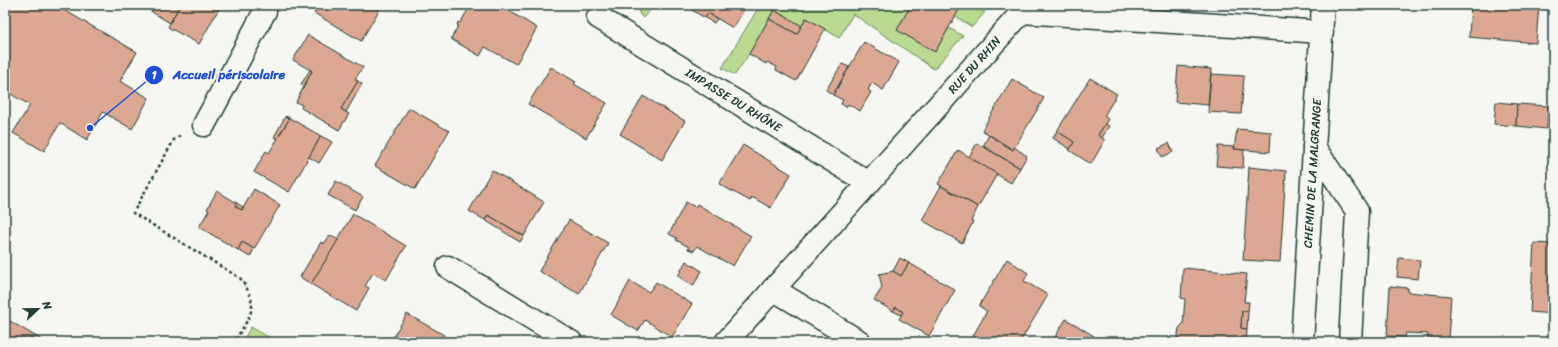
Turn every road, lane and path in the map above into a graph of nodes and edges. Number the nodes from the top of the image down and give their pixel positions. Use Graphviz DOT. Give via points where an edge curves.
graph roads {
  1 [pos="265,5"];
  2 [pos="1323,5"];
  3 [pos="598,17"];
  4 [pos="1322,32"];
  5 [pos="204,125"];
  6 [pos="1314,147"];
  7 [pos="869,183"];
  8 [pos="448,267"];
  9 [pos="773,289"];
  10 [pos="234,342"];
  11 [pos="571,342"];
  12 [pos="726,342"];
  13 [pos="860,342"];
  14 [pos="1302,342"];
  15 [pos="1350,342"];
  1 -- 5 [label="street" via="265,11"];
  2 -- 4 [label="street, CHEMIN DE LA MALGRANGE"];
  3 -- 7 [label="street, IMPASSE DU RHÔNE"];
  4 -- 6 [label="street, CHEMIN DE LA MALGRANGE"];
  4 -- 7 [label="street, RUE DU RHIN" via="1022,12"];
  5 -- 10 [label="path" via="175,138 133,213 240,278 252,300 252,312"];
  6 -- 14 [label="street, CHEMIN DE LA MALGRANGE"];
  6 -- 15 [label="street" via="1357,211"];
  7 -- 9 [label="street, RUE DU RHIN"];
  8 -- 11 [label="street"];
  9 -- 12 [label="street, RUE DU RHIN"];
  9 -- 13 [label="street"];
}
